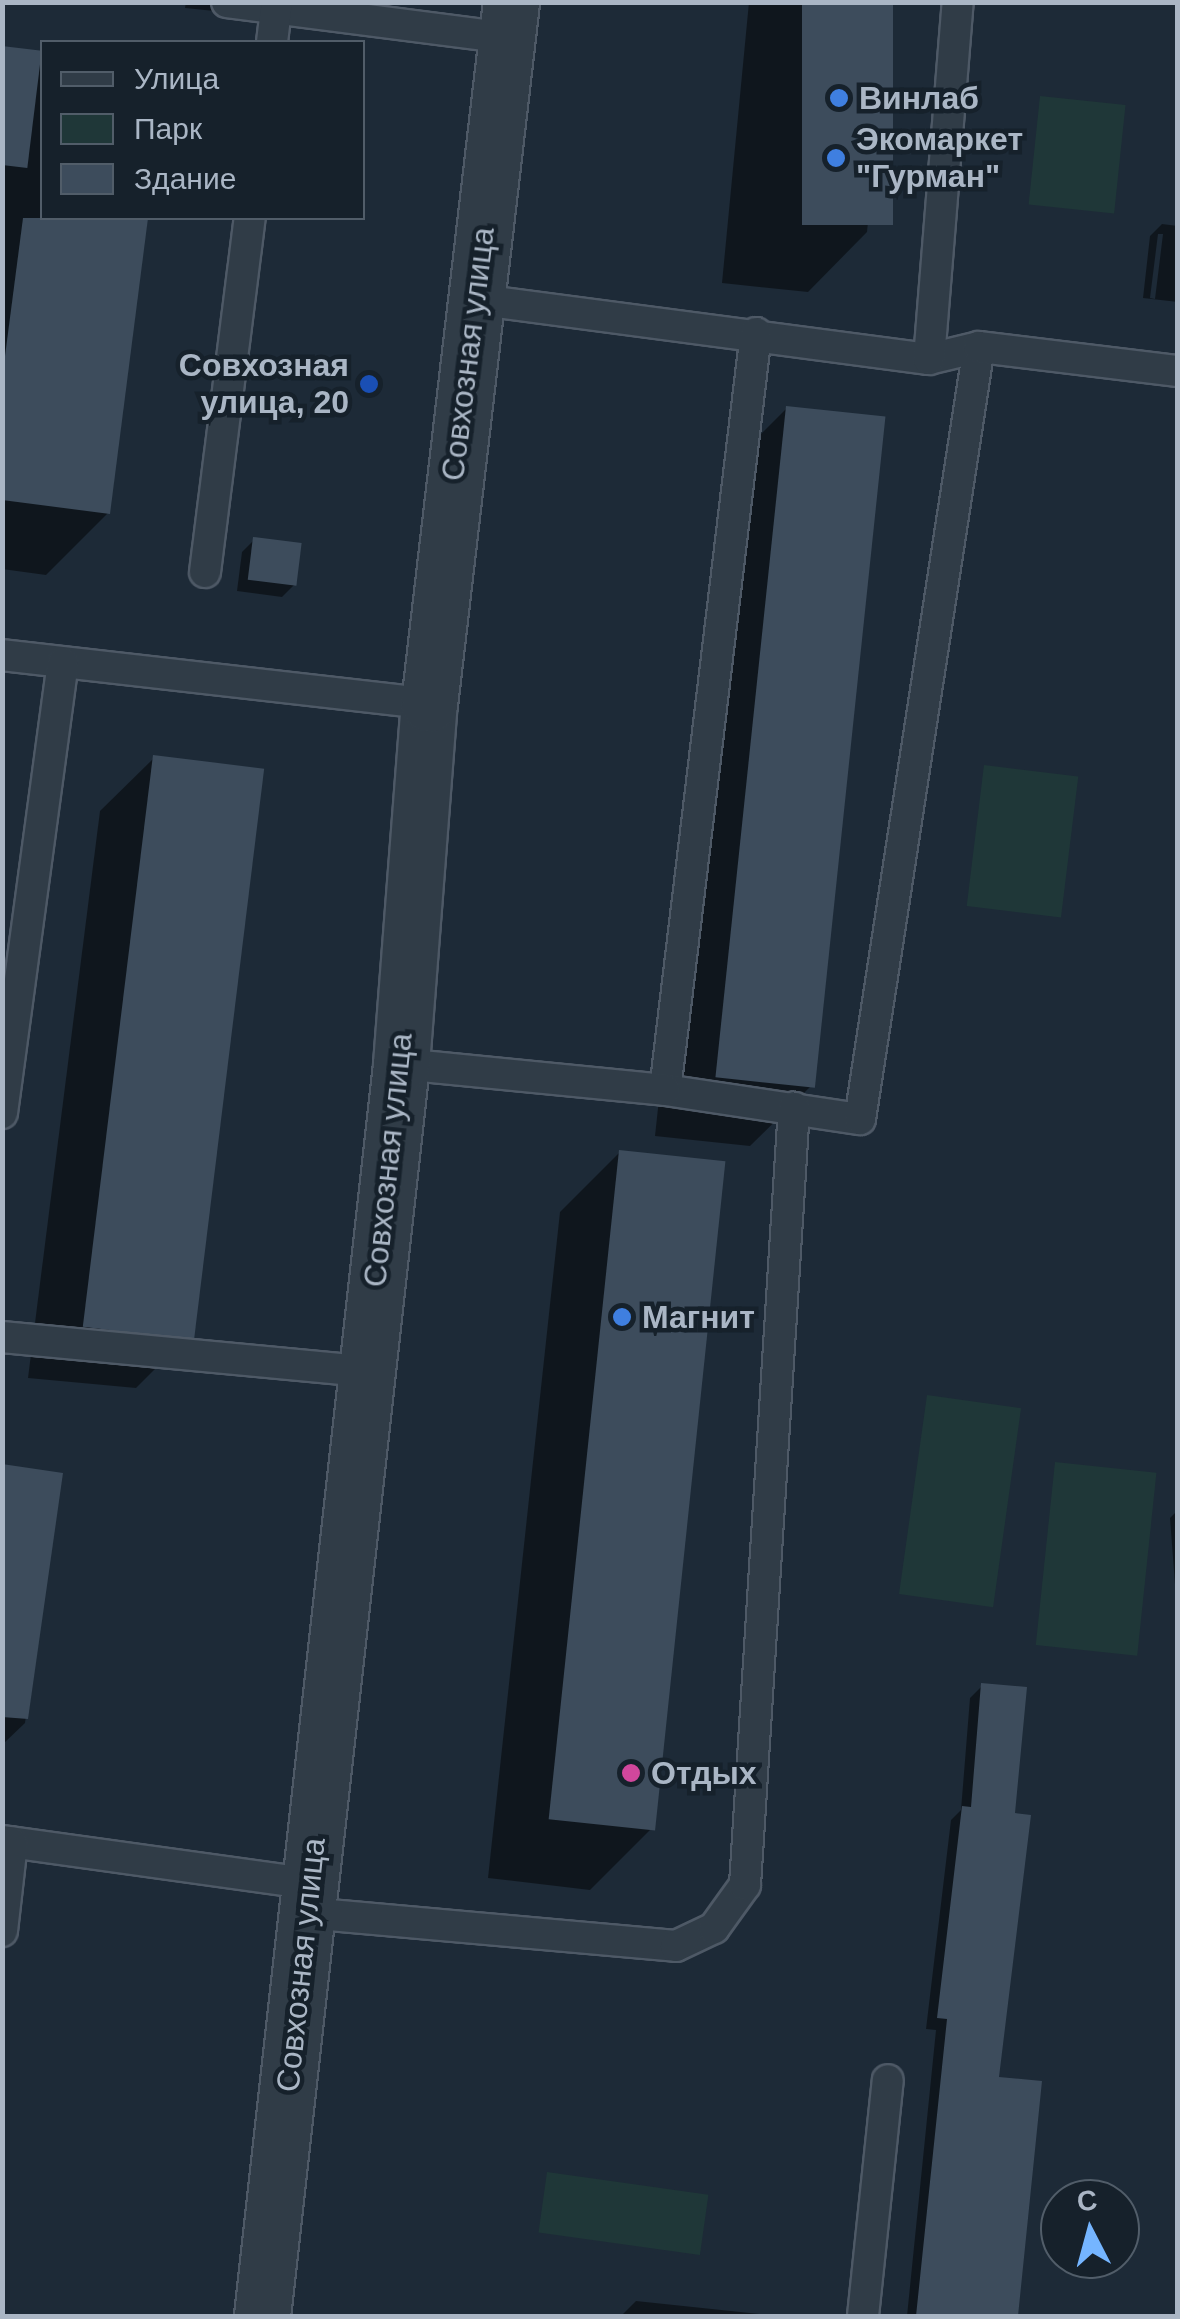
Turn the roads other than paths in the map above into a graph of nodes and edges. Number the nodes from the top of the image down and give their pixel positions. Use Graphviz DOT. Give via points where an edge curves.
graph roads {
  1 [pos="227,2"];
  2 [pos="958,2"];
  3 [pos="276,8"];
  4 [pos="509,20"];
  5 [pos="272,40"];
  6 [pos="250,220"];
  7 [pos="473,299"];
  8 [pos="756,333"];
  9 [pos="979,347"];
  10 [pos="929,358"];
  11 [pos="1178,371"];
  12 [pos="205,572"];
  13 [pos="2,655"];
  14 [pos="63,662"];
  15 [pos="429,704"];
  16 [pos="401,1064"];
  17 [pos="665,1090"];
  18 [pos="794,1108"];
  19 [pos="2,1114"];
  20 [pos="2,1337"];
  21 [pos="364,1371"];
  22 [pos="7,1842"];
  23 [pos="308,1898"];
  24 [pos="2,1931"];
  25 [pos="888,2080"];
  26 [pos="262,2316"];
  27 [pos="863,2316"];
  1 -- 3 [label="lane"];
  2 -- 10 [label="lane"];
  3 -- 4 [label="lane"];
  3 -- 5 [label="lane"];
  4 -- 7 [label="street, Совхозная улица"];
  6 -- 12 [label="lane"];
  7 -- 8 [label="lane"];
  7 -- 15 [label="street, Совхозная улица"];
  8 -- 10 [label="lane"];
  8 -- 17 [label="lane"];
  9 -- 10 [label="lane"];
  9 -- 11 [label="lane"];
  9 -- 18 [label="lane" via="860,1119"];
  13 -- 14 [label="lane"];
  14 -- 15 [label="lane"];
  14 -- 19 [label="lane"];
  15 -- 16 [label="street, Совхозная улица"];
  16 -- 17 [label="lane"];
  16 -- 21 [label="street, Совхозная улица"];
  17 -- 18 [label="lane"];
  18 -- 23 [label="lane" via="745,1884 714,1928 676,1946"];
  20 -- 21 [label="lane"];
  21 -- 23 [label="street, Совхозная улица"];
  22 -- 23 [label="lane"];
  22 -- 24 [label="lane"];
  23 -- 26 [label="street, Совхозная улица"];
  25 -- 27 [label="lane"];
}
